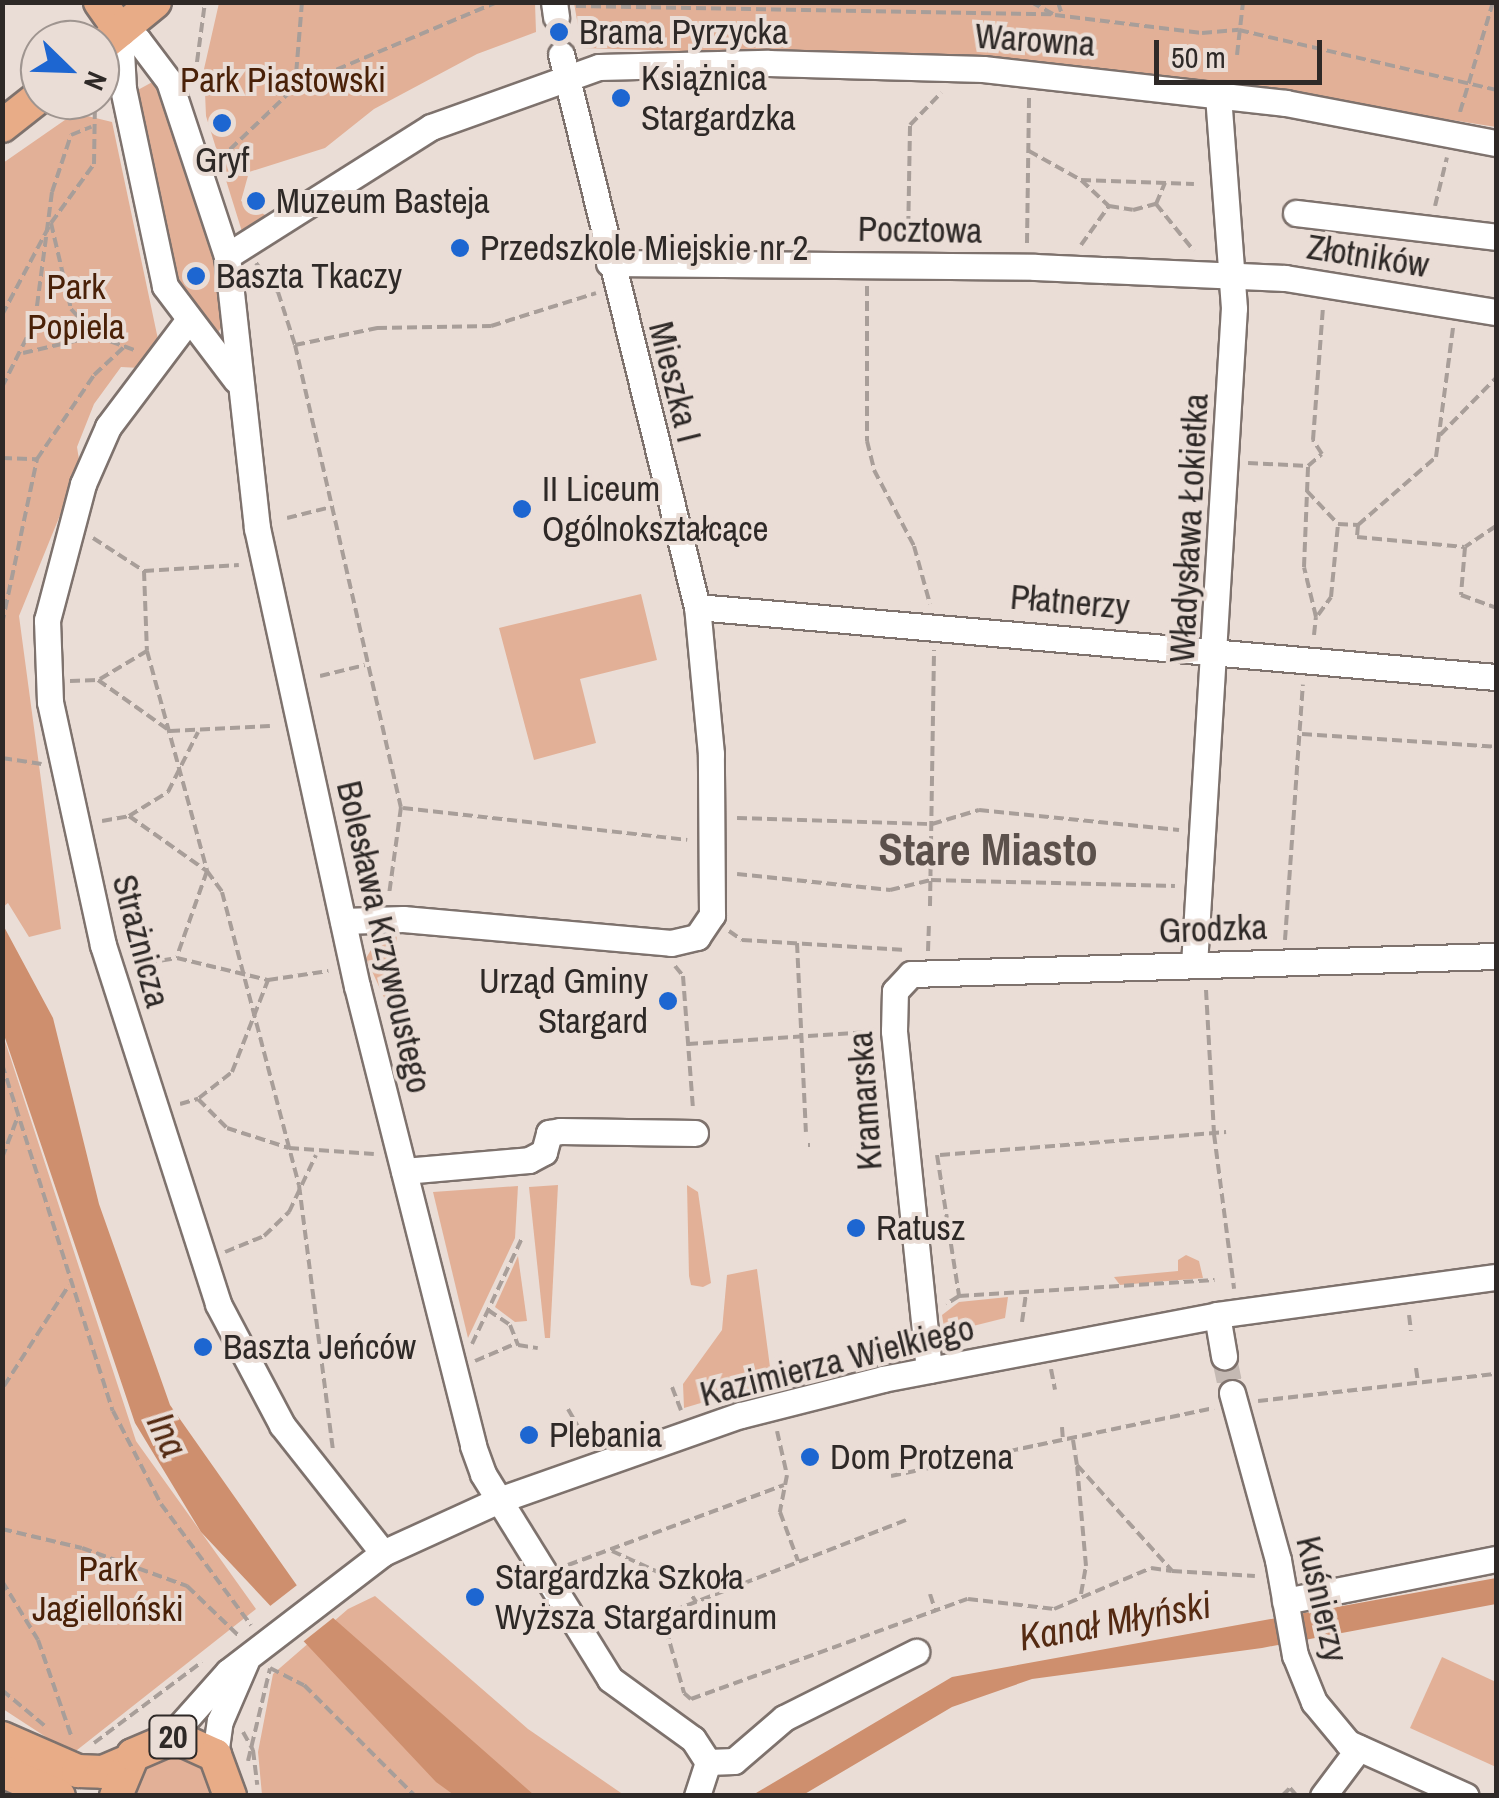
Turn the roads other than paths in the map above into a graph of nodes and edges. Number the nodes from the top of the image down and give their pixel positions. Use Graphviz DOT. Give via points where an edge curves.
graph roads {
  1 [pos="155,2"];
  2 [pos="120,31"];
  3 [pos="120,44"];
  4 [pos="562,65"];
  5 [pos="120,68"];
  6 [pos="1218,95"];
  7 [pos="1496,142"];
  8 [pos="1296,212"];
  9 [pos="1496,237"];
  10 [pos="239,256"];
  11 [pos="609,262"];
  12 [pos="1229,275"];
  13 [pos="1496,312"];
  14 [pos="187,322"];
  15 [pos="236,380"];
  16 [pos="697,607"];
  17 [pos="1217,652"];
  18 [pos="1496,677"];
  19 [pos="342,922"];
  20 [pos="1496,956"];
  21 [pos="930,958"];
  22 [pos="1200,970"];
  23 [pos="695,1133"];
  24 [pos="404,1170"];
  25 [pos="1496,1277"];
  26 [pos="1217,1315"];
  27 [pos="1224,1356"];
  28 [pos="928,1370"];
  29 [pos="1234,1398"];
  30 [pos="498,1500"];
  31 [pos="383,1553"];
  32 [pos="1496,1559"];
  33 [pos="1286,1607"];
  34 [pos="916,1652"];
  35 [pos="248,1657"];
  36 [pos="170,1737"];
  37 [pos="2,1738"];
  38 [pos="1359,1748"];
  39 [pos="215,1755"];
  40 [pos="127,1762"];
  41 [pos="708,1762"];
  42 [pos="2,1771"];
  43 [pos="60,1796"];
  44 [pos="116,1796"];
  45 [pos="230,1796"];
  46 [pos="697,1796"];
  47 [pos="1323,1796"];
  48 [pos="1466,1796"];
  1 -- 2 [label="main road"];
  3 -- 10 [label="street, Bolesława Krzywoustego" via="163,67"];
  4 -- 6 [label="street, Warowna" via="964,69"];
  4 -- 10 [label="street, Warowna" via="431,127"];
  4 -- 11 [label="street, Mieszka I"];
  5 -- 14 [label="street" via="155,250 165,286"];
  6 -- 7 [label="street, Warowna"];
  6 -- 12 [label="street, Władysława Łokietka" via="1235,213"];
  8 -- 9 [label="street"];
  10 -- 15 [label="street, Bolesława Krzywoustego"];
  11 -- 12 [label="street, Pocztowa"];
  11 -- 16 [label="street, Mieszka I"];
  12 -- 13 [label="street, Złotników"];
  12 -- 17 [label="street, Władysława Łokietka" via="1234,308"];
  14 -- 15 [label="street"];
  14 -- 31 [label="street, Strażnicza" via="108,427 57,564 47,620 61,762 103,945 202,1261 282,1425"];
  15 -- 19 [label="street, Bolesława Krzywoustego" via="257,528"];
  16 -- 17 [label="street, Płatnerzy"];
  16 -- 19 [label="street, Mieszka I" via="710,754 712,915 696,936 670,951 403,919"];
  17 -- 18 [label="street, Płatnerzy"];
  17 -- 22 [label="street, Władysława Łokietka"];
  19 -- 24 [label="street, Bolesława Krzywoustego"];
  20 -- 22 [label="street, Grodzka"];
  21 -- 22 [label="street, Grodzka"];
  21 -- 28 [label="street, Kramarska" via="900,983 894,1031"];
  23 -- 24 [label="street" via="560,1131 549,1133 544,1152 529,1160"];
  24 -- 30 [label="street, Bolesława Krzywoustego" via="473,1446"];
  25 -- 26 [label="street, Kazimierza Wielkiego"];
  26 -- 27 [label="street"];
  26 -- 28 [label="street, Kazimierza Wielkiego"];
  28 -- 30 [label="street, Kazimierza Wielkiego" via="741,1415"];
  29 -- 33 [label="street, Kuśnierzy"];
  30 -- 31 [label="street, Kazimierza Wielkiego"];
  30 -- 41 [label="street, Bolesława Krzywoustego" via="610,1679 694,1739"];
  31 -- 35 [label="street, Kazimierza Wielkiego" via="262,1630"];
  32 -- 33 [label="street"];
  33 -- 38 [label="street, Kuśnierzy" via="1292,1646 1324,1718"];
  34 -- 41 [label="street" via="784,1718 734,1761"];
  35 -- 36 [label="street, Kazimierza Wielkiego"];
  35 -- 39 [label="street, Kazimierza Wielkiego" via="220,1721"];
  36 -- 39 [label="main road, 20"];
  36 -- 40 [label="main road, 20" via="142,1747"];
  37 -- 40 [label="main road" via="78,1772"];
  38 -- 47 [label="street"];
  38 -- 48 [label="street, Kuśnierzy"];
  39 -- 45 [label="main road, 20"];
  40 -- 44 [label="main road, 20"];
  41 -- 46 [label="street"];
  42 -- 43 [label="main road"];
}
